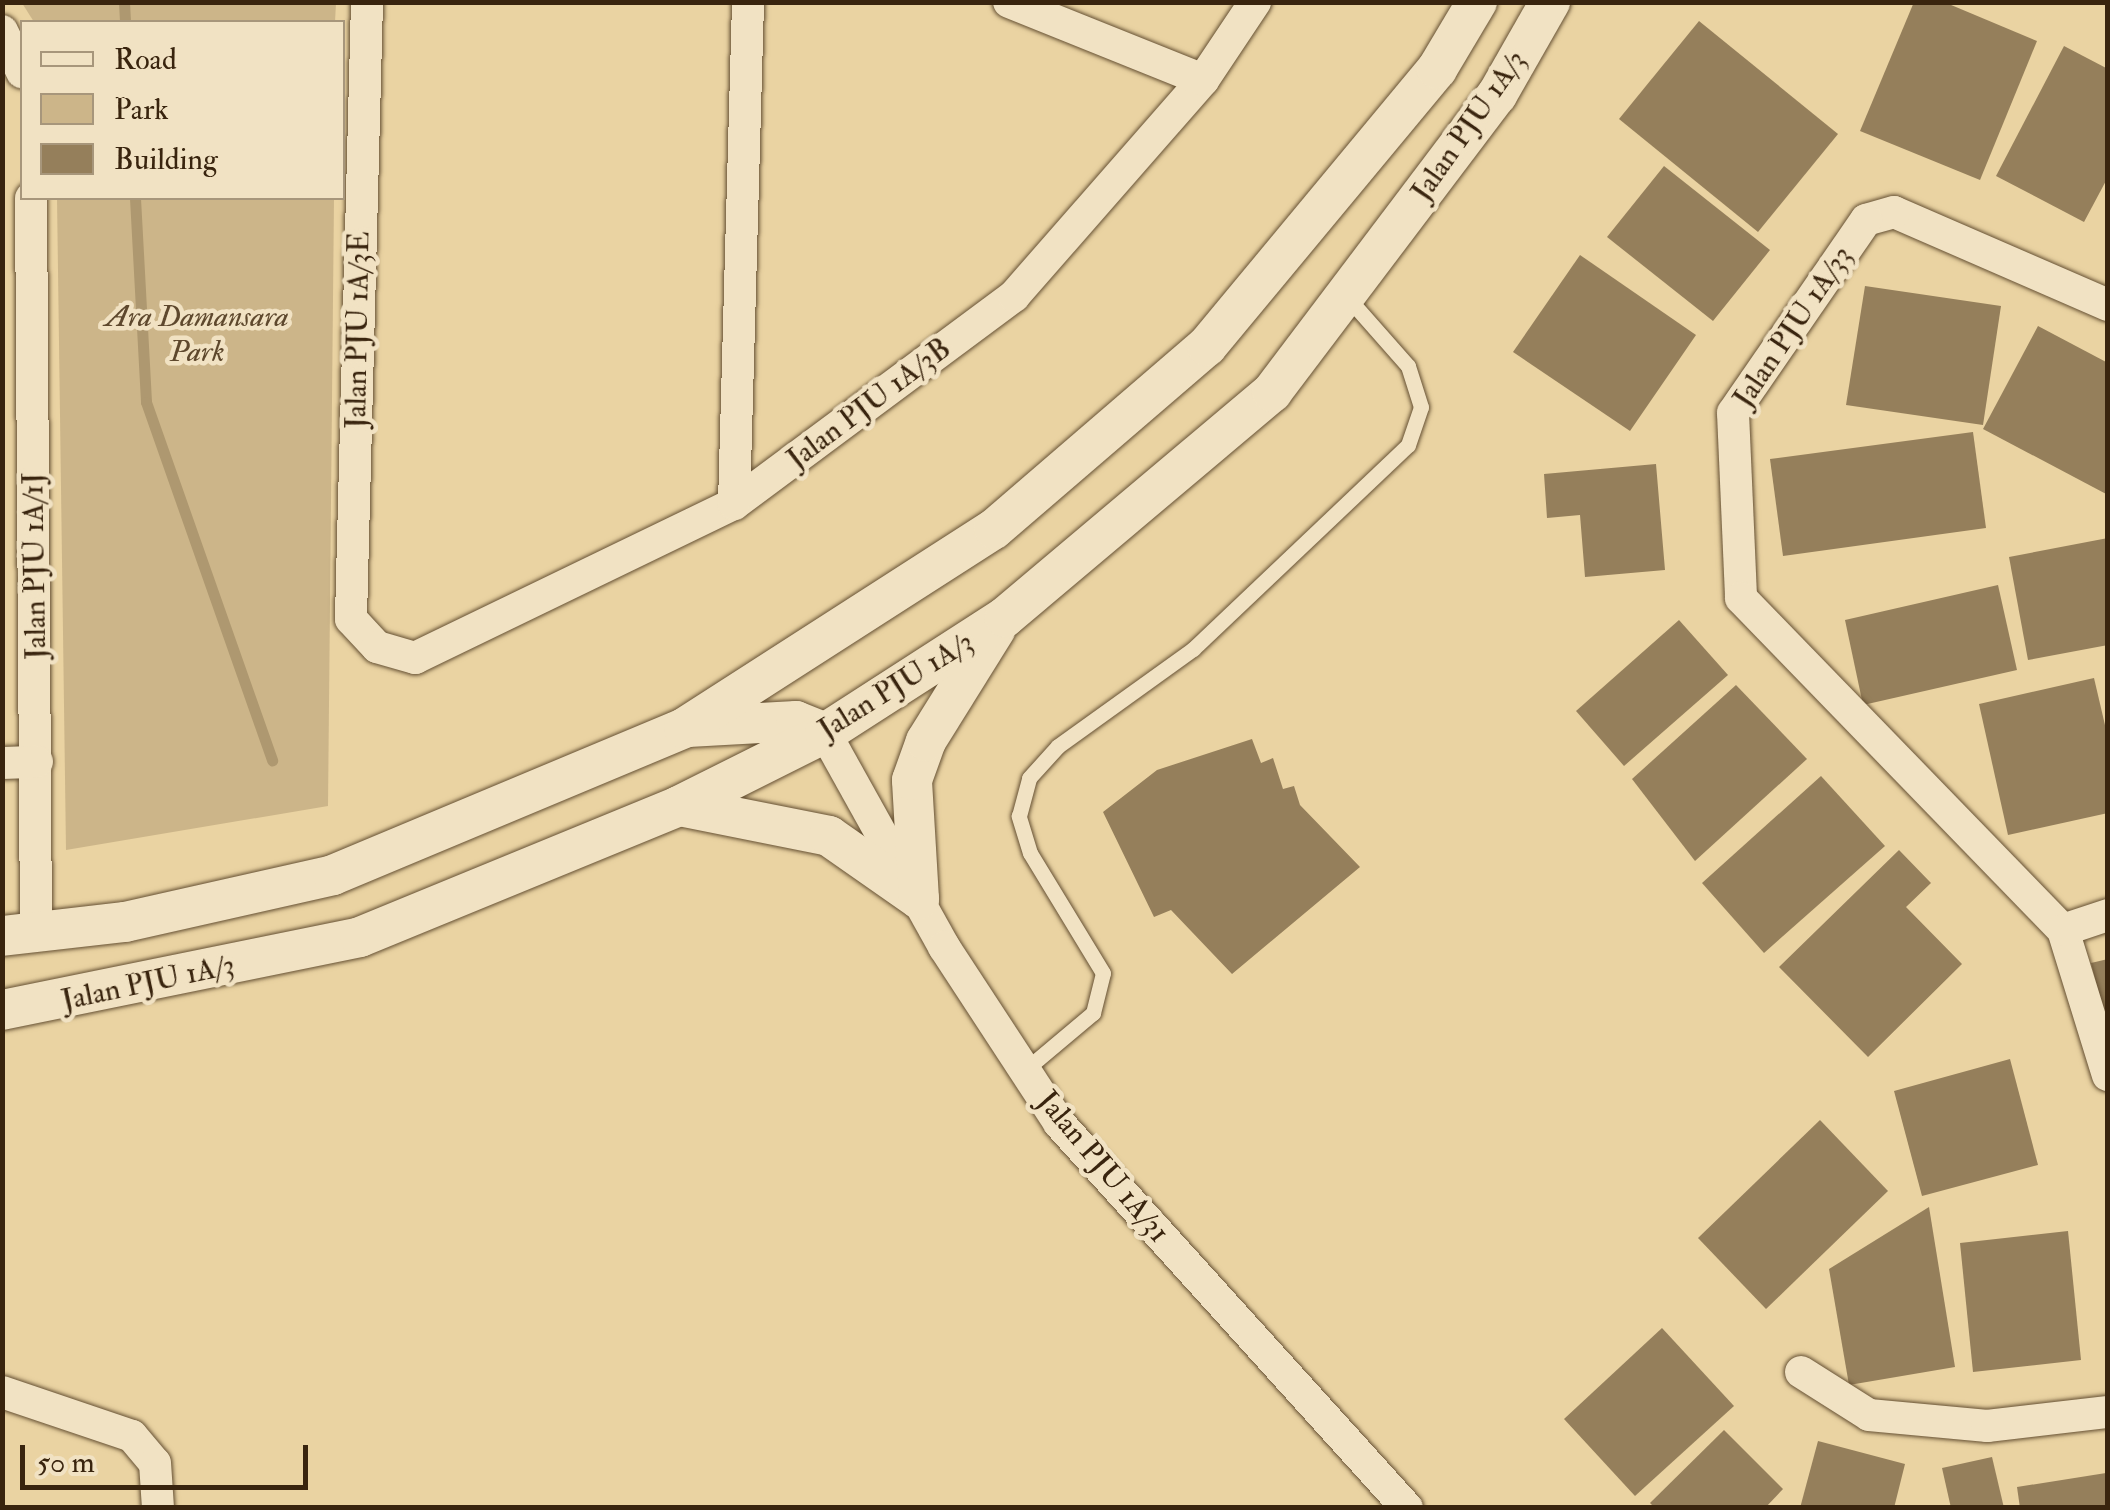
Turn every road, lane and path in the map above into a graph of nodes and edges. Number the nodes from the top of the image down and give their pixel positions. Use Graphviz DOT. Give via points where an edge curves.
graph roads {
  1 [pos="366,2"];
  2 [pos="748,2"];
  3 [pos="1009,2"];
  4 [pos="1254,2"];
  5 [pos="1477,2"];
  6 [pos="1550,2"];
  7 [pos="1203,80"];
  8 [pos="32,200"];
  9 [pos="1346,296"];
  10 [pos="2108,305"];
  11 [pos="734,504"];
  12 [pos="1005,616"];
  13 [pos="378,647"];
  14 [pos="684,728"];
  15 [pos="825,733"];
  16 [pos="37,762"];
  17 [pos="2,763"];
  18 [pos="679,806"];
  19 [pos="919,898"];
  20 [pos="2108,916"];
  21 [pos="2063,930"];
  22 [pos="19,935"];
  23 [pos="2,1010"];
  24 [pos="1025,1070"];
  25 [pos="2108,1074"];
  26 [pos="1801,1372"];
  27 [pos="2,1392"];
  28 [pos="2108,1412"];
  29 [pos="1402,1506"];
  30 [pos="158,1508"];
  1 -- 13 [label="street, Jalan PJU 1A/3E" via="351,619"];
  2 -- 11 [label="street"];
  3 -- 7 [label="street"];
  4 -- 7 [label="street, Jalan PJU 1A/3B"];
  5 -- 14 [label="street, Jalan PJU 1A/3" via="1438,68 1207,346 994,529"];
  6 -- 9 [label="street, Jalan PJU 1A/3" via="1498,96"];
  7 -- 11 [label="street, Jalan PJU 1A/3B" via="1014,296"];
  8 -- 16 [label="street, Jalan PJU 1A/1J"];
  9 -- 12 [label="street, Jalan PJU 1A/3" via="1272,392"];
  9 -- 24 [label="lane" via="1408,366 1421,406 1408,445 1193,649 1058,746 1029,778 1019,816 1030,853 1103,973 1093,1013"];
  10 -- 21 [label="street, Jalan PJU 1A/33" via="1894,212 1866,220 1733,412 1741,598"];
  11 -- 13 [label="street, Jalan PJU 1A/3B" via="415,658"];
  12 -- 15 [label="street, Jalan PJU 1A/3"];
  12 -- 19 [label="street" via="945,707 912,780"];
  14 -- 15 [label="street" via="796,721"];
  14 -- 22 [label="street, Jalan PJU 1A/3" via="333,875 125,922"];
  15 -- 18 [label="street, Jalan PJU 1A/3"];
  15 -- 19 [label="street, Jalan PJU 1A/31"];
  16 -- 17 [label="street"];
  16 -- 22 [label="street, Jalan PJU 1A/1J"];
  18 -- 19 [label="street" via="830,836"];
  18 -- 23 [label="street, Jalan PJU 1A/3" via="360,936"];
  19 -- 24 [label="street, Jalan PJU 1A/31"];
  20 -- 21 [label="street"];
  21 -- 25 [label="street, Jalan PJU 1A/33"];
  24 -- 29 [label="street, Jalan PJU 1A/31" via="1059,1124"];
  26 -- 28 [label="street" via="1869,1415 1987,1426"];
  27 -- 30 [label="street" via="132,1436 155,1463"];
}
